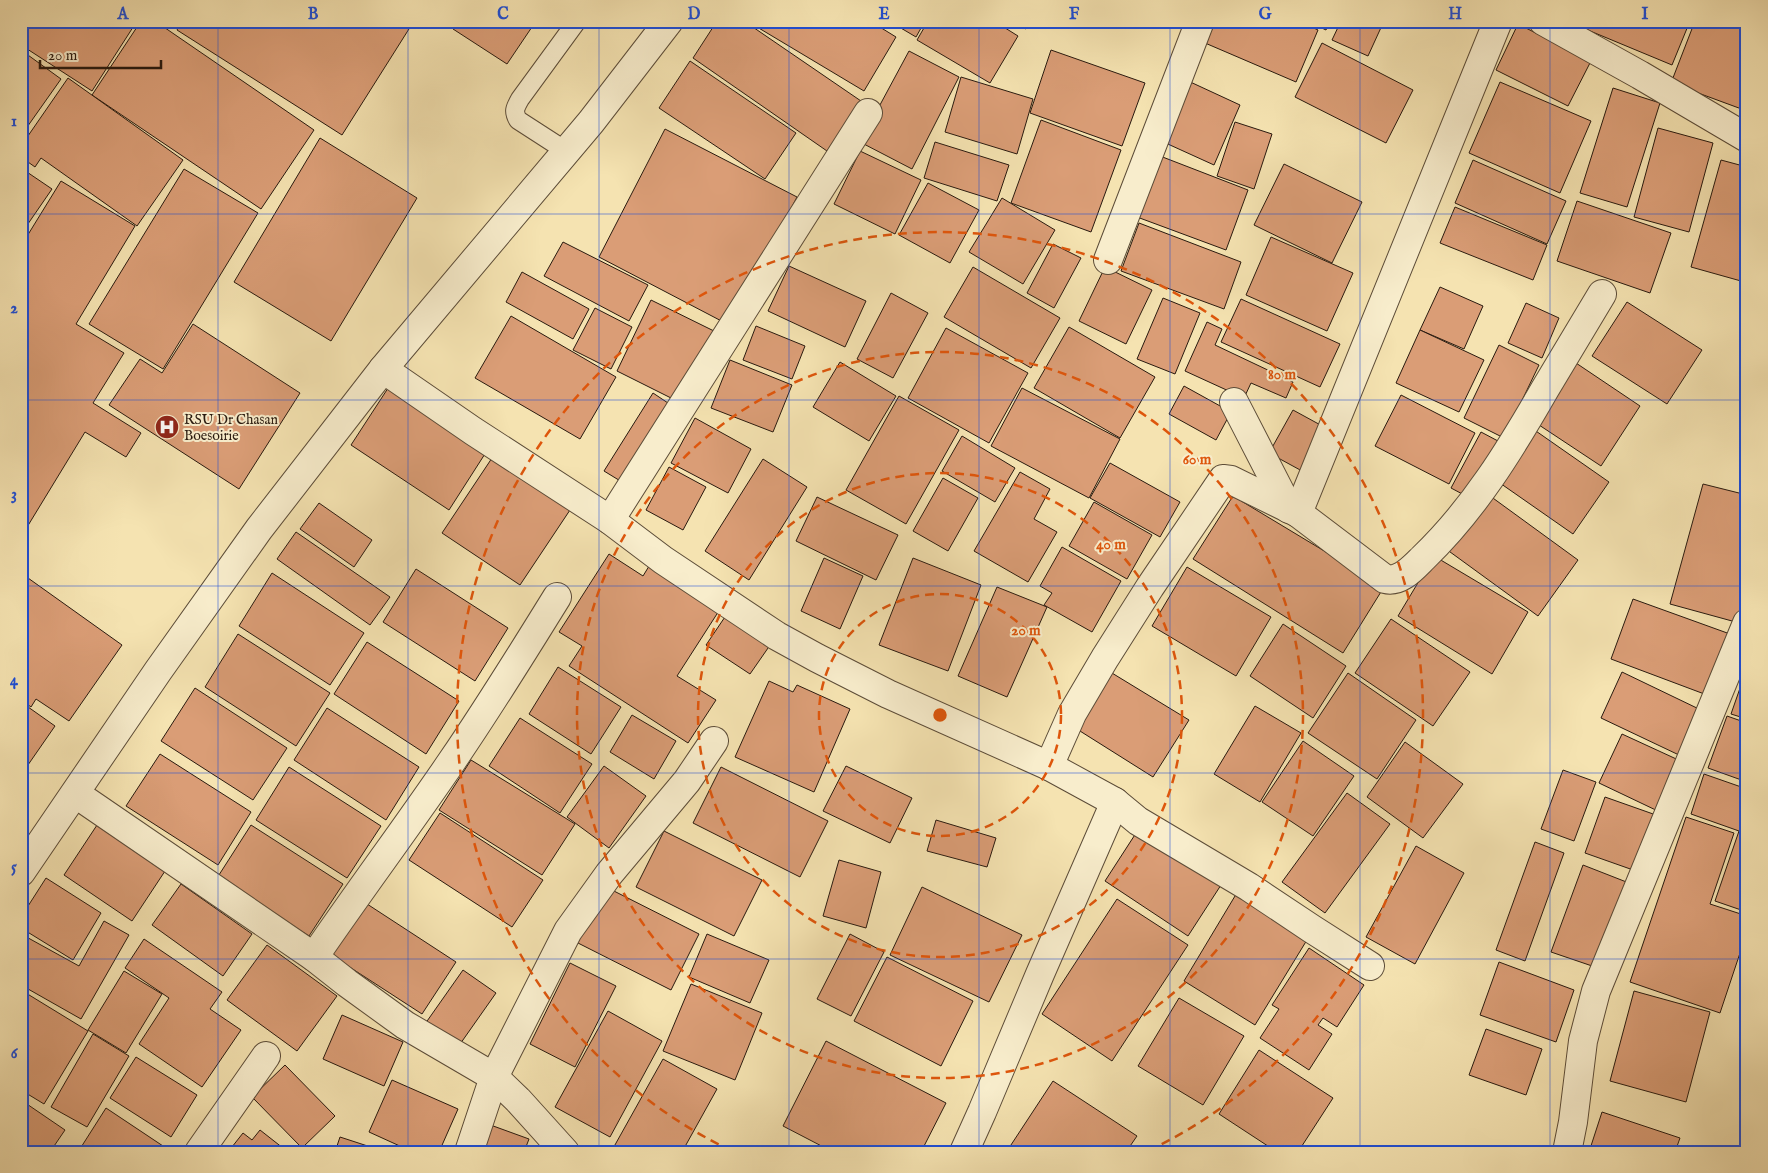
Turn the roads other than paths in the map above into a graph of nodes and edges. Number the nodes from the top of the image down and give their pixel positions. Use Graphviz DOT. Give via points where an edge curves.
graph roads {
  1 [pos="577,21"];
  2 [pos="668,21"];
  3 [pos="1200,21"];
  4 [pos="1498,21"];
  5 [pos="1543,21"];
  6 [pos="868,113"];
  7 [pos="1747,138"];
  8 [pos="566,151"];
  9 [pos="1108,260"];
  10 [pos="1602,294"];
  11 [pos="383,369"];
  12 [pos="1234,402"];
  13 [pos="1293,511"];
  14 [pos="610,520"];
  15 [pos="557,597"];
  16 [pos="1747,623"];
  17 [pos="714,741"];
  18 [pos="1049,766"];
  19 [pos="76,794"];
  20 [pos="1115,802"];
  21 [pos="21,872"];
  22 [pos="314,957"];
  23 [pos="1370,966"];
  24 [pos="266,1056"];
  25 [pos="494,1077"];
  26 [pos="199,1152"];
  27 [pos="469,1152"];
  28 [pos="565,1152"];
  29 [pos="964,1152"];
  30 [pos="1567,1152"];
  1 -- 8 [label="lane" via="520,99 514,114 518,120"];
  2 -- 8 [label="street"];
  3 -- 9 [label="street"];
  4 -- 13 [label="street"];
  5 -- 7 [label="street"];
  6 -- 14 [label="street"];
  8 -- 11 [label="street"];
  10 -- 13 [label="street" via="1486,485 1436,545 1399,578 1385,579"];
  11 -- 14 [label="street"];
  11 -- 19 [label="street" via="259,529"];
  12 -- 13 [label="street"];
  13 -- 18 [label="street" via="1223,479 1105,658 1072,714"];
  14 -- 18 [label="street" via="663,560 817,658 888,694"];
  15 -- 22 [label="street" via="452,761"];
  16 -- 30 [label="street" via="1596,991 1583,1041"];
  17 -- 25 [label="street" via="687,781 609,874 568,930"];
  18 -- 20 [label="street"];
  19 -- 21 [label="street"];
  19 -- 22 [label="street"];
  20 -- 23 [label="street" via="1138,821 1249,887"];
  20 -- 29 [label="street"];
  22 -- 25 [label="street" via="406,1025"];
  24 -- 26 [label="street"];
  25 -- 27 [label="street"];
  25 -- 28 [label="street"];
}
